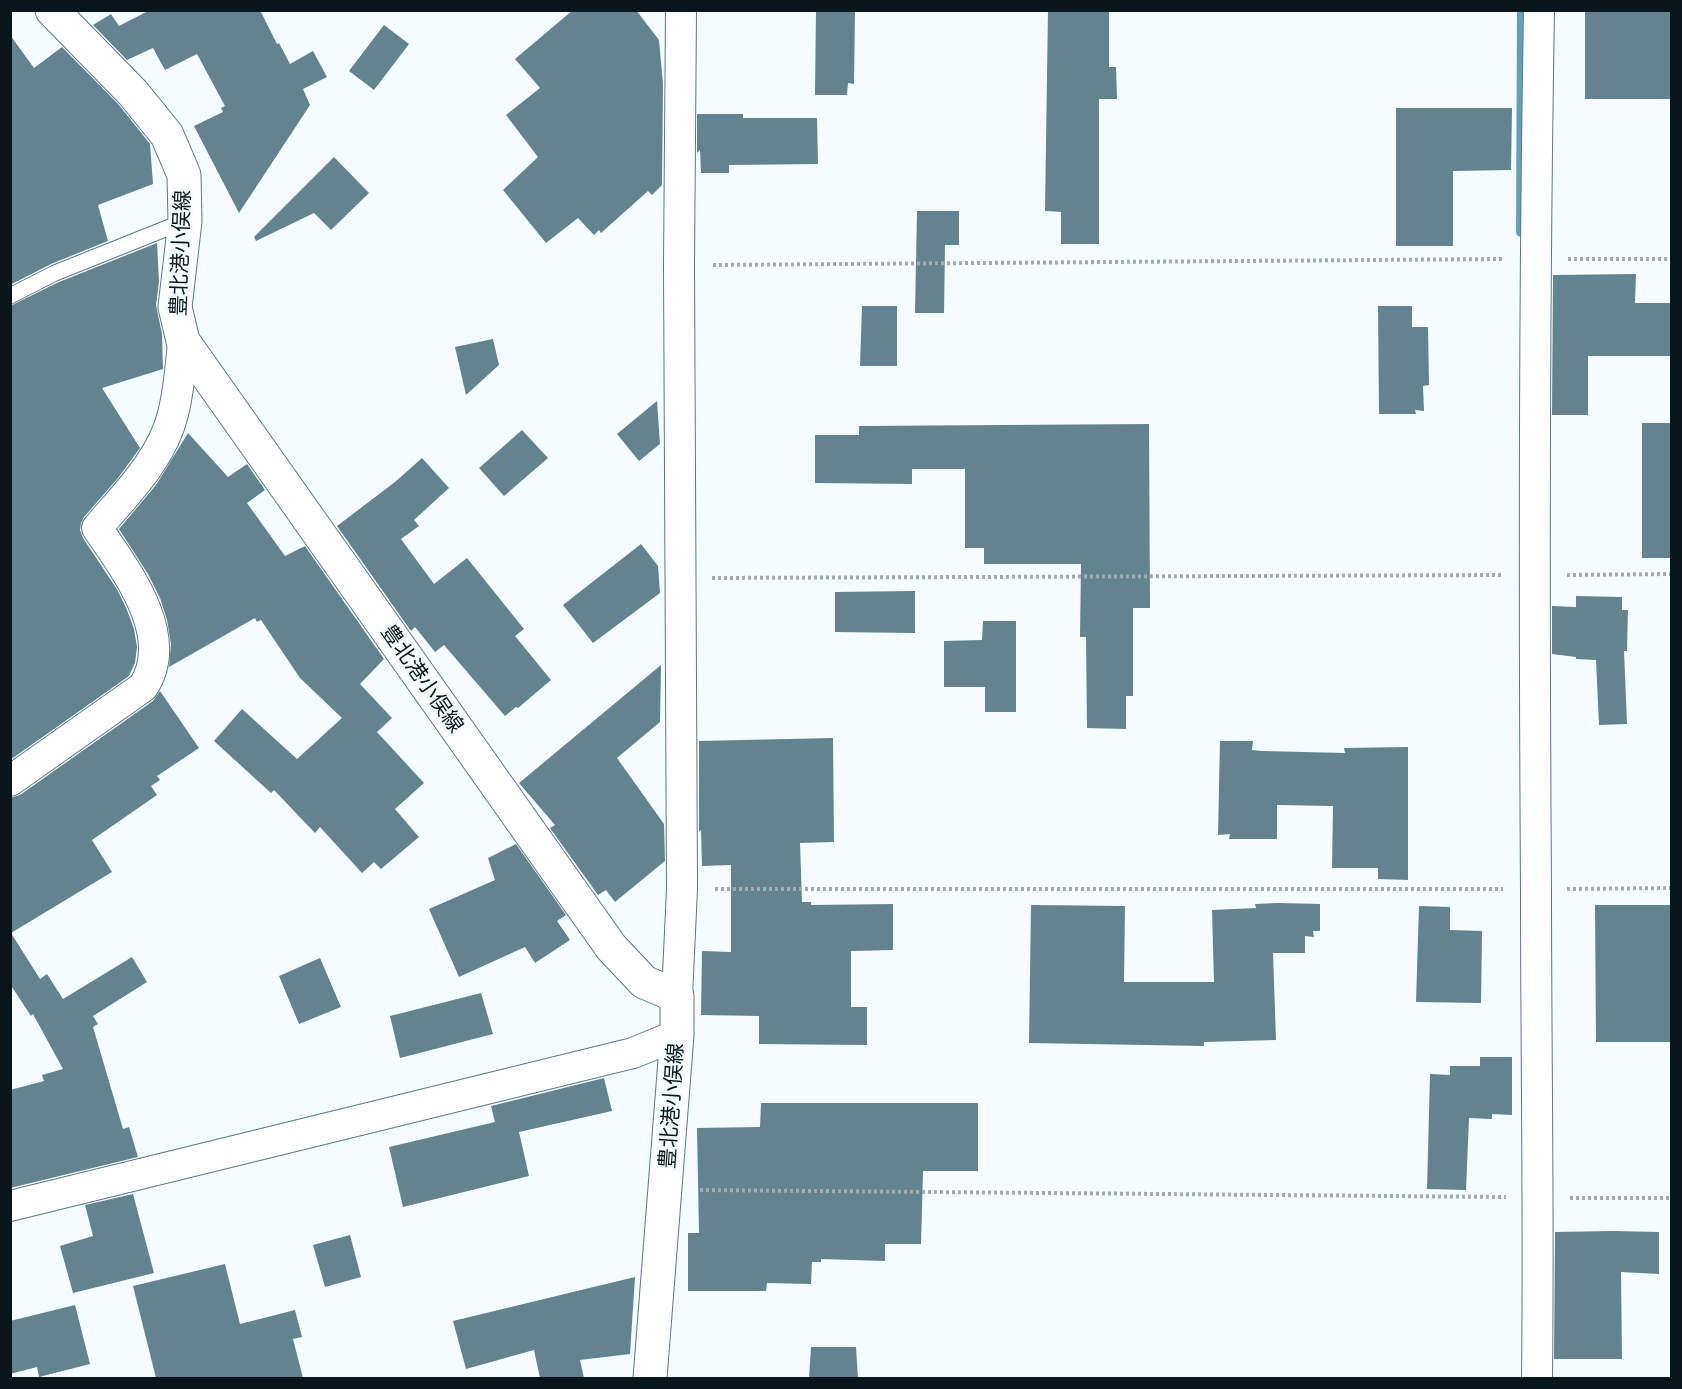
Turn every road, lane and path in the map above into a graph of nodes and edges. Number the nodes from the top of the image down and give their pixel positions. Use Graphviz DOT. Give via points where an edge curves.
graph roads {
  1 [pos="52,10"];
  2 [pos="681,10"];
  3 [pos="1539,10"];
  4 [pos="185,221"];
  5 [pos="1535,259"];
  6 [pos="1671,259"];
  7 [pos="679,265"];
  8 [pos="10,296"];
  9 [pos="183,341"];
  10 [pos="1671,574"];
  11 [pos="1536,575"];
  12 [pos="681,578"];
  13 [pos="10,781"];
  14 [pos="1671,888"];
  15 [pos="682,889"];
  16 [pos="1536,890"];
  17 [pos="677,996"];
  18 [pos="677,1035"];
  19 [pos="665,1190"];
  20 [pos="1503,1197"];
  21 [pos="1539,1197"];
  22 [pos="1671,1198"];
  23 [pos="10,1206"];
  24 [pos="650,1378"];
  25 [pos="1538,1378"];
  1 -- 4 [label="main road, 豊北港小俣線" via="133,93 167,135 184,175"];
  2 -- 7 [label="street"];
  3 -- 5 [label="street"];
  4 -- 8 [label="lane" via="55,273"];
  4 -- 9 [label="main road, 豊北港小俣線" via="175,307"];
  5 -- 6 [label="path"];
  5 -- 7 [label="path"];
  5 -- 11 [label="street"];
  7 -- 12 [label="street"];
  9 -- 13 [label="street" via="173,416 166,435 152,461 97,528 140,595 154,645 152,674 143,687"];
  9 -- 17 [label="main road, 豊北港小俣線" via="611,947 644,982"];
  10 -- 11 [label="path"];
  11 -- 12 [label="path"];
  11 -- 16 [label="street"];
  12 -- 15 [label="street"];
  14 -- 16 [label="path"];
  15 -- 16 [label="path"];
  15 -- 17 [label="street"];
  16 -- 21 [label="street"];
  17 -- 18 [label="main road, 豊北港小俣線"];
  18 -- 19 [label="main road, 豊北港小俣線"];
  18 -- 23 [label="street" via="633,1053"];
  19 -- 20 [label="path"];
  19 -- 24 [label="main road, 豊北港小俣線"];
  21 -- 22 [label="path"];
  21 -- 25 [label="street"];
}
